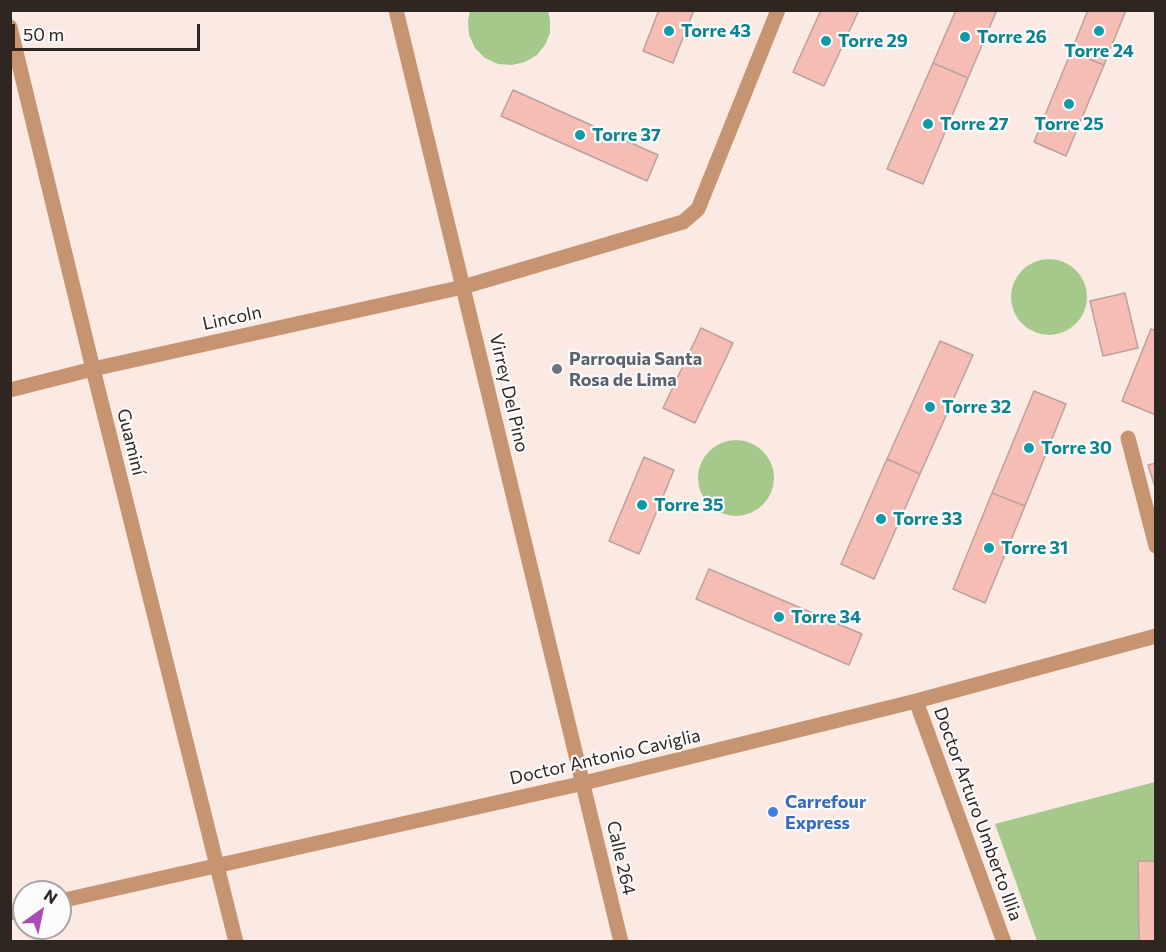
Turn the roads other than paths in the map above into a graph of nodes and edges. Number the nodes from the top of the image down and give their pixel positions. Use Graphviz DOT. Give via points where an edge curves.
graph roads {
  1 [pos="396,10"];
  2 [pos="778,10"];
  3 [pos="10,27"];
  4 [pos="463,287"];
  5 [pos="93,369"];
  6 [pos="10,390"];
  7 [pos="1128,438"];
  8 [pos="1155,546"];
  9 [pos="1155,636"];
  10 [pos="916,701"];
  11 [pos="584,783"];
  12 [pos="218,865"];
  13 [pos="72,898"];
  14 [pos="236,942"];
  15 [pos="621,942"];
  16 [pos="1004,942"];
  1 -- 4 [label="street, Virrey Del Pino"];
  2 -- 4 [label="street, Lincoln" via="698,209 691,216 683,222"];
  3 -- 5 [label="street, Guaminí"];
  4 -- 5 [label="street, Lincoln"];
  4 -- 11 [label="street, Virrey Del Pino"];
  5 -- 6 [label="street, Lincoln"];
  5 -- 12 [label="street, Guaminí"];
  7 -- 8 [label="street"];
  9 -- 10 [label="street, Doctor Antonio Caviglia"];
  10 -- 11 [label="street, Doctor Antonio Caviglia"];
  10 -- 16 [label="street, Doctor Arturo Umberto Illia"];
  11 -- 12 [label="street, Doctor Antonio Caviglia"];
  11 -- 15 [label="street, Calle 264"];
  12 -- 13 [label="street, Doctor Antonio Caviglia"];
  12 -- 14 [label="street, Guaminí"];
}
